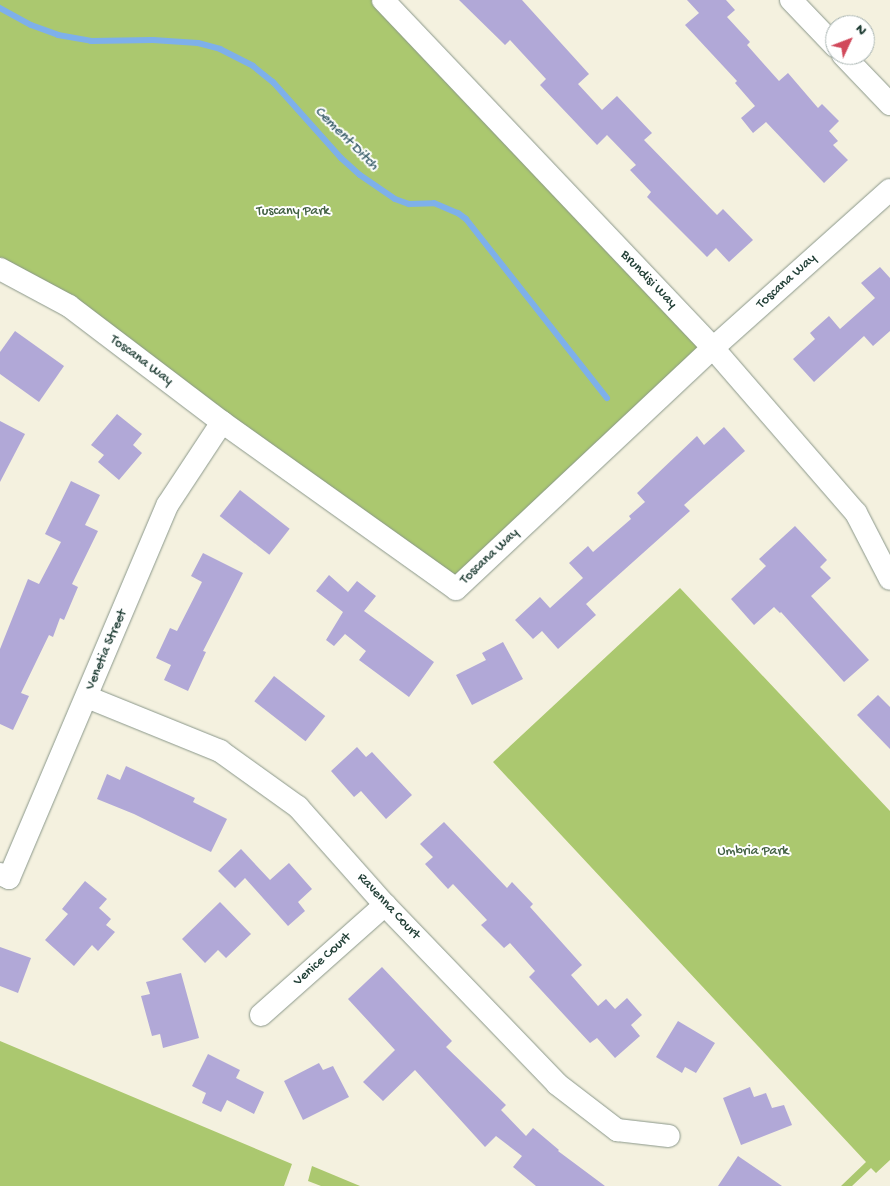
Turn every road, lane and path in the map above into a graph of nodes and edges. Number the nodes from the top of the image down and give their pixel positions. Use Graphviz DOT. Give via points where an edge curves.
graph roads {
  1 [pos="383,0"];
  2 [pos="791,0"];
  3 [pos="825,36"];
  4 [pos="853,65"];
  5 [pos="890,104"];
  6 [pos="890,190"];
  7 [pos="0,269"];
  8 [pos="713,348"];
  9 [pos="222,422"];
  10 [pos="890,578"];
  11 [pos="87,697"];
  12 [pos="0,874"];
  13 [pos="385,906"];
  14 [pos="261,1015"];
  15 [pos="669,1136"];
  1 -- 8 [label="street, Brundisi Way"];
  2 -- 3 [label="street"];
  4 -- 5 [label="street"];
  6 -- 8 [label="street, Toscana Way"];
  7 -- 9 [label="street, Toscana Way" via="70,306"];
  8 -- 9 [label="street, Toscana Way" via="456,589"];
  8 -- 10 [label="street, Brundisi Way" via="856,513"];
  9 -- 11 [label="street, Venetia Street" via="168,504"];
  11 -- 12 [label="street, Venetia Street" via="9,878"];
  11 -- 13 [label="street, Ravenna Court" via="220,751 298,806"];
  13 -- 14 [label="street, Venice Court"];
  13 -- 15 [label="street, Ravenna Court" via="557,1084 617,1130"];
}
